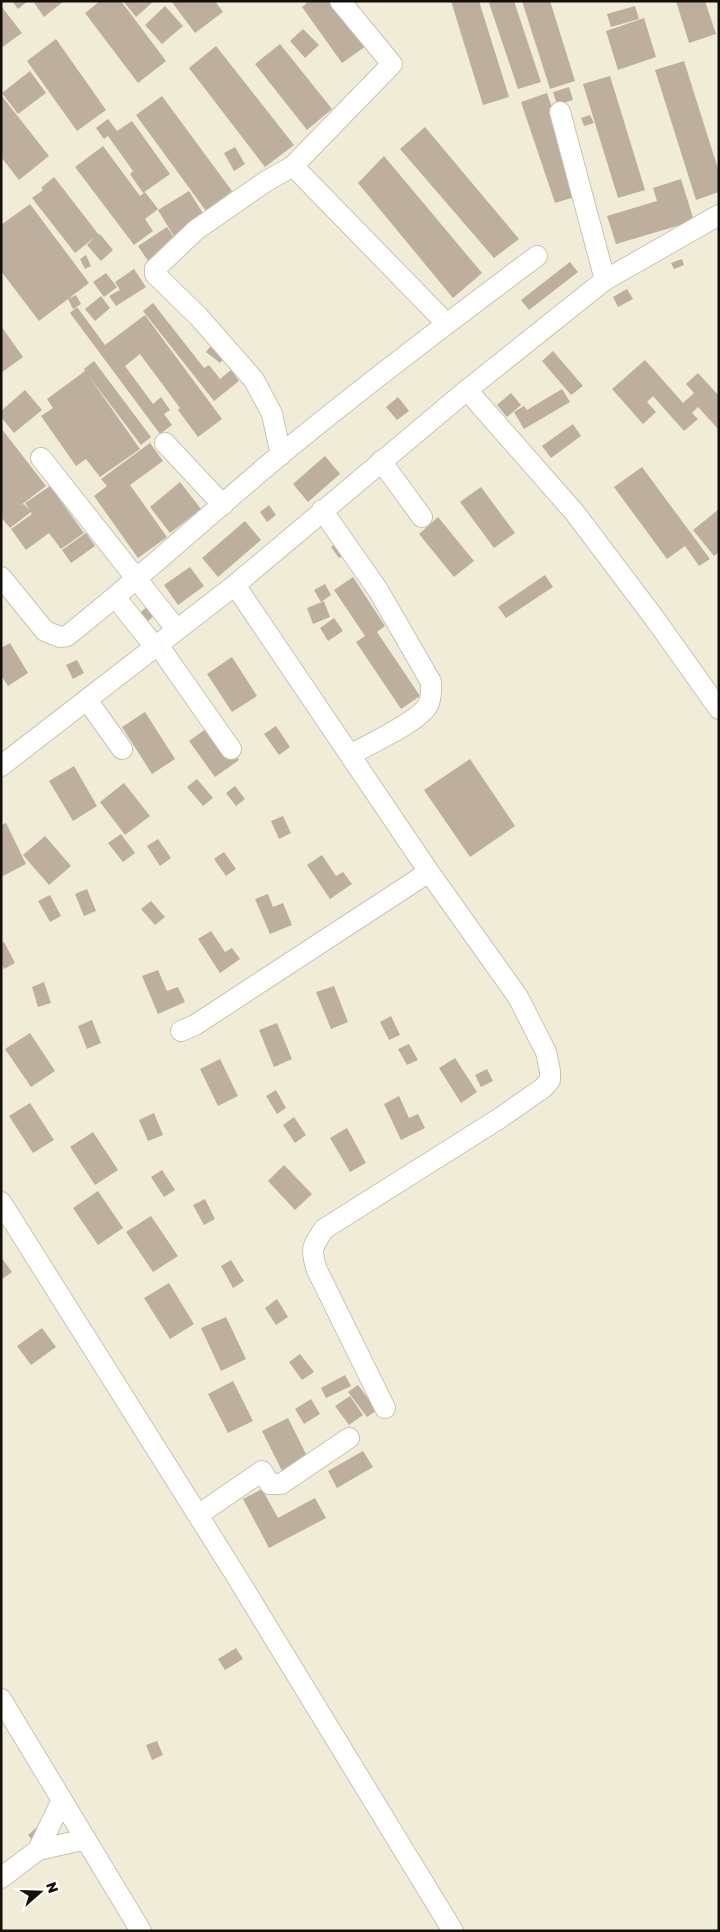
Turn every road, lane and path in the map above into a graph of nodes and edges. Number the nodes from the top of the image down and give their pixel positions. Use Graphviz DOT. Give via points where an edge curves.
graph roads {
  1 [pos="340,1"];
  2 [pos="560,112"];
  3 [pos="293,166"];
  4 [pos="719,215"];
  5 [pos="537,256"];
  6 [pos="605,280"];
  7 [pos="447,324"];
  8 [pos="467,390"];
  9 [pos="165,442"];
  10 [pos="281,455"];
  11 [pos="41,458"];
  12 [pos="381,461"];
  13 [pos="223,504"];
  14 [pos="322,510"];
  15 [pos="422,517"];
  16 [pos="1,577"];
  17 [pos="137,580"];
  18 [pos="235,584"];
  19 [pos="116,598"];
  20 [pos="176,630"];
  21 [pos="156,646"];
  22 [pos="86,700"];
  23 [pos="719,709"];
  24 [pos="122,749"];
  25 [pos="231,749"];
  26 [pos="350,755"];
  27 [pos="1,766"];
  28 [pos="429,872"];
  29 [pos="181,1031"];
  30 [pos="1,1202"];
  31 [pos="385,1408"];
  32 [pos="349,1438"];
  33 [pos="198,1515"];
  34 [pos="1,1699"];
  35 [pos="62,1800"];
  36 [pos="86,1839"];
  37 [pos="38,1850"];
  38 [pos="1,1878"];
  39 [pos="141,1931"];
  40 [pos="454,1931"];
  1 -- 3 [label="street" via="392,64"];
  2 -- 6 [label="street"];
  3 -- 7 [label="street"];
  3 -- 10 [label="street" via="196,230 154,269 155,274 199,317 254,380 272,414"];
  4 -- 6 [label="street"];
  5 -- 7 [label="street"];
  6 -- 8 [label="street"];
  7 -- 10 [label="street"];
  8 -- 12 [label="street"];
  8 -- 23 [label="street" via="575,513"];
  9 -- 13 [label="street"];
  10 -- 13 [label="street"];
  11 -- 17 [label="street"];
  12 -- 14 [label="street"];
  12 -- 15 [label="street"];
  13 -- 17 [label="street"];
  14 -- 18 [label="street"];
  14 -- 26 [label="street" via="378,590 431,682 432,696 418,717"];
  16 -- 19 [label="street" via="45,630 60,637 68,636"];
  17 -- 19 [label="street"];
  17 -- 20 [label="street"];
  18 -- 20 [label="street"];
  18 -- 26 [label="street"];
  19 -- 21 [label="street"];
  20 -- 21 [label="street"];
  21 -- 22 [label="street"];
  21 -- 25 [label="street"];
  22 -- 24 [label="street"];
  22 -- 27 [label="street"];
  26 -- 28 [label="street"];
  28 -- 29 [label="street" via="195,1025"];
  28 -- 31 [label="street" via="518,997 546,1052 550,1080 500,1118 324,1228 316,1241 312,1253 317,1270"];
  30 -- 33 [label="street"];
  32 -- 33 [label="street" via="281,1484 270,1484 262,1471"];
  33 -- 40 [label="street"];
  34 -- 35 [label="street"];
  35 -- 36 [label="street"];
  35 -- 37 [label="street"];
  36 -- 37 [label="street"];
  36 -- 39 [label="street"];
  37 -- 38 [label="street"];
}
